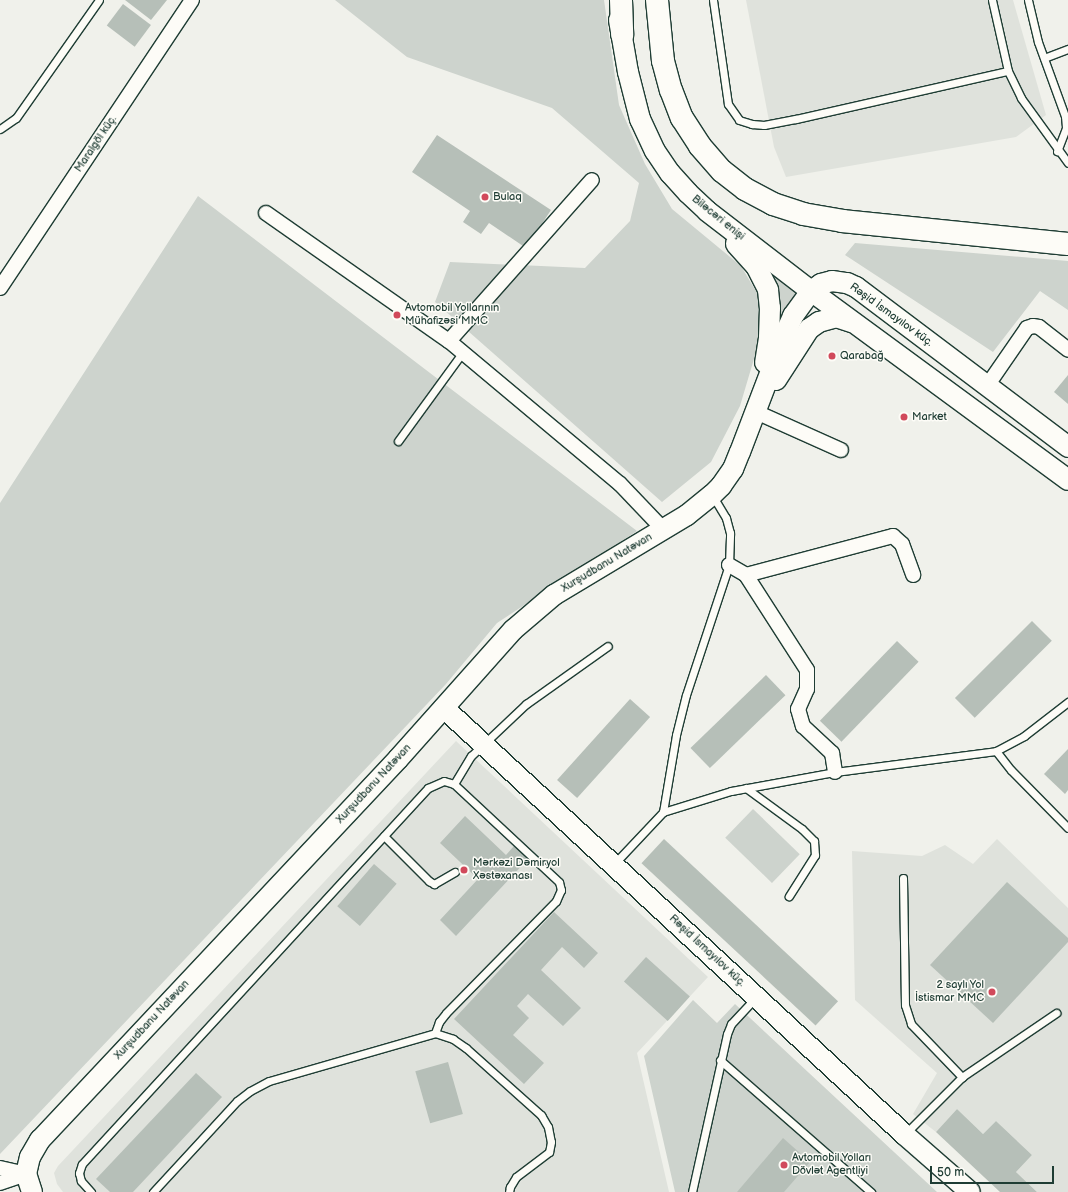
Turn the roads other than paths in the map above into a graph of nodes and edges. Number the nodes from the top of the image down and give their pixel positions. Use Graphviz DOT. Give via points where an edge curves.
graph roads {
  1 [pos="99,0"];
  2 [pos="192,0"];
  3 [pos="616,0"];
  4 [pos="621,0"];
  5 [pos="657,0"];
  6 [pos="713,0"];
  7 [pos="992,0"];
  8 [pos="1028,0"];
  9 [pos="622,35"];
  10 [pos="1068,49"];
  11 [pos="1044,58"];
  12 [pos="1008,71"];
  13 [pos="0,129"];
  14 [pos="1057,151"];
  15 [pos="1068,163"];
  16 [pos="592,180"];
  17 [pos="707,211"];
  18 [pos="266,213"];
  19 [pos="1068,244"];
  20 [pos="0,288"];
  21 [pos="811,291"];
  22 [pos="857,324"];
  23 [pos="450,341"];
  24 [pos="1068,350"];
  25 [pos="463,352"];
  26 [pos="987,386"];
  27 [pos="756,412"];
  28 [pos="398,441"];
  29 [pos="1068,447"];
  30 [pos="841,450"];
  31 [pos="1068,480"];
  32 [pos="712,495"];
  33 [pos="664,530"];
  34 [pos="729,565"];
  35 [pos="746,575"];
  36 [pos="913,575"];
  37 [pos="608,646"];
  38 [pos="1068,702"];
  39 [pos="444,708"];
  40 [pos="482,745"];
  41 [pos="996,751"];
  42 [pos="835,772"];
  43 [pos="454,784"];
  44 [pos="746,788"];
  45 [pos="663,812"];
  46 [pos="1068,828"];
  47 [pos="384,836"];
  48 [pos="613,865"];
  49 [pos="455,872"];
  50 [pos="903,878"];
  51 [pos="789,896"];
  52 [pos="756,996"];
  53 [pos="1056,1013"];
  54 [pos="435,1033"];
  55 [pos="720,1060"];
  56 [pos="962,1077"];
  57 [pos="905,1134"];
  58 [pos="0,1168"];
  59 [pos="0,1183"];
  60 [pos="29,1183"];
  61 [pos="91,1192"];
  62 [pos="153,1192"];
  63 [pos="509,1192"];
  64 [pos="692,1192"];
  65 [pos="871,1192"];
  66 [pos="970,1192"];
  1 -- 13 [label="lane" via="16,118"];
  2 -- 20 [label="street, Maralgöl küç."];
  3 -- 9 [label="main road, Biləcəri enişi"];
  4 -- 9 [label="highway"];
  5 -- 19 [label="highway" via="663,61 682,118 700,146 722,171 746,189 773,204 803,214 842,221"];
  6 -- 12 [label="lane" via="728,104 739,120 752,124 764,125 796,119"];
  7 -- 12 [label="lane"];
  8 -- 11 [label="lane"];
  9 -- 17 [label="main road, Biləcəri enişi" via="640,118 655,151 670,173"];
  10 -- 11 [label="lane"];
  11 -- 14 [label="lane" via="1065,116 1066,128"];
  12 -- 14 [label="lane" via="1021,98"];
  14 -- 15 [label="lane"];
  16 -- 23 [label="street"];
  17 -- 21 [label="main road, Biləcəri enişi"];
  17 -- 27 [label="main road" via="756,266 768,290 769,338"];
  18 -- 23 [label="street"];
  21 -- 22 [label="main road"];
  21 -- 26 [label="main road, Rəşid İsmayılov küç." via="821,284 832,281 856,287"];
  21 -- 27 [label="main road" via="793,316"];
  22 -- 27 [label="main road" via="827,318 809,329"];
  22 -- 31 [label="main road"];
  23 -- 25 [label="street"];
  24 -- 26 [label="street" via="1039,327 1027,328"];
  25 -- 28 [label="lane"];
  25 -- 33 [label="street" via="620,484"];
  26 -- 29 [label="main road, Rəşid İsmayılov küç."];
  27 -- 30 [label="street"];
  27 -- 32 [label="main road, Xurşudbanu Natəvan" via="733,469"];
  32 -- 33 [label="main road, Xurşudbanu Natəvan"];
  32 -- 34 [label="lane" via="726,518 730,533"];
  33 -- 39 [label="main road, Xurşudbanu Natəvan" via="575,581 533,611"];
  34 -- 35 [label="street"];
  34 -- 45 [label="lane" via="686,695 676,735"];
  35 -- 36 [label="street" via="893,536 902,544"];
  35 -- 42 [label="street" via="807,670 807,689 798,709 803,726 832,753"];
  37 -- 40 [label="lane" via="526,704"];
  38 -- 41 [label="lane" via="1024,736"];
  39 -- 40 [label="main road, Rəşid İsmayılov küç."];
  39 -- 60 [label="main road, Xurşudbanu Natəvan" via="40,1140 30,1157"];
  40 -- 43 [label="lane" via="471,756"];
  40 -- 48 [label="main road, Rəşid İsmayılov küç."];
  41 -- 42 [label="lane"];
  41 -- 46 [label="lane" via="1011,770"];
  42 -- 44 [label="lane"];
  43 -- 47 [label="lane" via="444,781 428,788"];
  43 -- 54 [label="lane" via="559,882 561,890 556,901 446,1013"];
  44 -- 45 [label="lane"];
  44 -- 51 [label="lane" via="802,829 814,841 815,855"];
  45 -- 48 [label="lane"];
  47 -- 49 [label="lane" via="434,884"];
  47 -- 61 [label="lane" via="82,1164 79,1173 81,1181"];
  48 -- 52 [label="main road, Rəşid İsmayılov küç."];
  50 -- 56 [label="lane" via="905,1005 911,1024"];
  52 -- 55 [label="lane" via="731,1024"];
  52 -- 57 [label="main road, Rəşid İsmayılov küç."];
  53 -- 56 [label="lane"];
  54 -- 62 [label="lane" via="269,1081 250,1091 237,1101"];
  54 -- 63 [label="lane" via="454,1039 466,1048 541,1115 548,1127 551,1142 549,1152 516,1178"];
  55 -- 64 [label="lane"];
  55 -- 65 [label="lane"];
  56 -- 57 [label="lane"];
  57 -- 66 [label="main road, Rəşid İsmayılov küç."];
  58 -- 60 [label="street"];
  59 -- 60 [label="street"];
}
